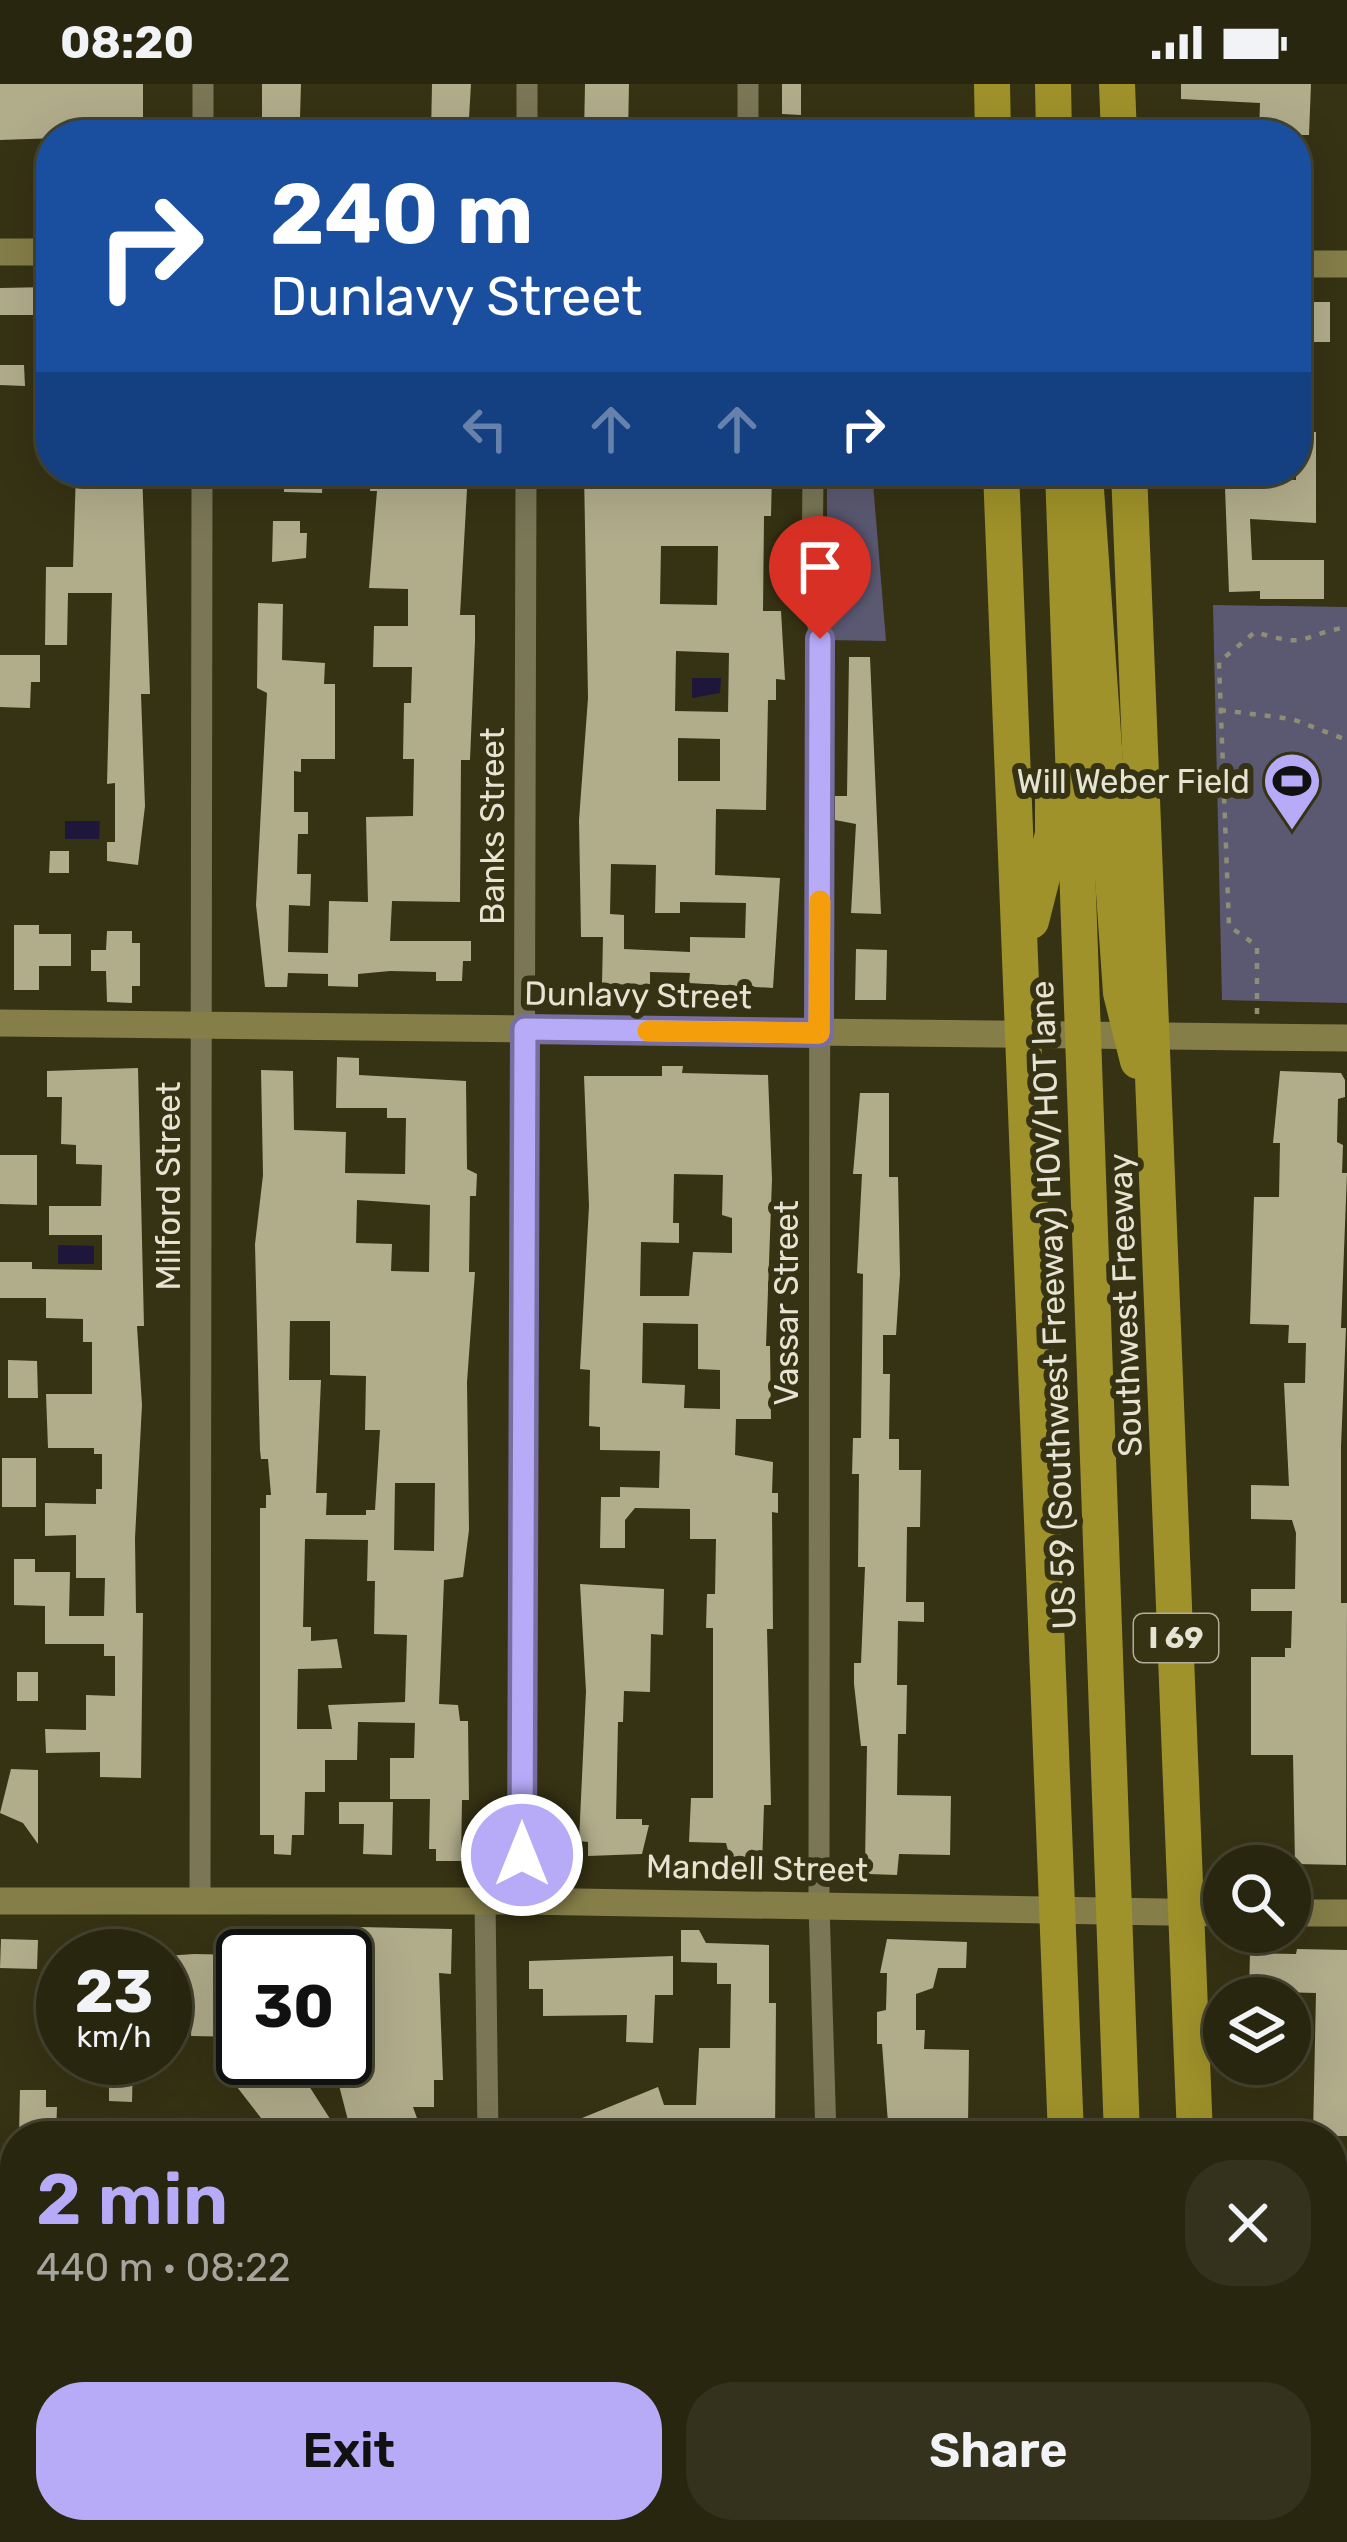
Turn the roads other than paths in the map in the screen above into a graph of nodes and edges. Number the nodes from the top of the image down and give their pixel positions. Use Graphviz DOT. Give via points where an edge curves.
graph roads {
  1 [pos="203,84"];
  2 [pos="527,84"];
  3 [pos="748,84"];
  4 [pos="992,84"];
  5 [pos="1118,84"];
  6 [pos="203,120"];
  7 [pos="527,120"];
  8 [pos="748,120"];
  9 [pos="993,120"];
  10 [pos="1119,120"];
  11 [pos="0,252"];
  12 [pos="36,252"];
  13 [pos="1311,263"];
  14 [pos="1347,264"];
  15 [pos="202,486"];
  16 [pos="526,486"];
  17 [pos="813,486"];
  18 [pos="1002,486"];
  19 [pos="1051,486"];
  20 [pos="1064,486"];
  21 [pos="1085,486"];
  22 [pos="1130,486"];
  23 [pos="1023,956"];
  24 [pos="0,1023"];
  25 [pos="202,1025"];
  26 [pos="525,1029"];
  27 [pos="819,1033"];
  28 [pos="1347,1038"];
  29 [pos="1157,1140"];
  30 [pos="0,1901"];
  31 [pos="200,1901"];
  32 [pos="485,1901"];
  33 [pos="522,1901"];
  34 [pos="819,1905"];
  35 [pos="1203,1912"];
  36 [pos="1311,1913"];
  37 [pos="1347,1913"];
  38 [pos="482,2121"];
  39 [pos="826,2121"];
  40 [pos="1065,2121"];
  41 [pos="1120,2121"];
  42 [pos="1194,2121"];
  1 -- 6 [label="street"];
  2 -- 7 [label="street"];
  3 -- 8 [label="street"];
  4 -- 9 [label="highway"];
  5 -- 10 [label="highway"];
  11 -- 12 [label="street"];
  13 -- 14 [label="street"];
  15 -- 25 [label="street, Milford Street"];
  16 -- 26 [label="street, Banks Street"];
  17 -- 27 [label="street, Vassar Street"];
  18 -- 23 [label="highway"];
  19 -- 23 [label="highway" via="1053,834"];
  20 -- 41 [label="highway, US 59 (Southwest Freeway) HOV/HOT lane"];
  21 -- 29 [label="highway" via="1121,992"];
  22 -- 29 [label="highway, Southwest Freeway / I 69"];
  23 -- 40 [label="highway"];
  24 -- 25 [label="street, Dunlavy Street"];
  25 -- 26 [label="street, Dunlavy Street"];
  25 -- 31 [label="street, Milford Street"];
  26 -- 27 [label="street, Dunlavy Street"];
  26 -- 33 [label="street, Banks Street"];
  27 -- 28 [label="street, Dunlavy Street"];
  27 -- 34 [label="street, Vassar Street"];
  29 -- 42 [label="highway, Southwest Freeway / I 69"];
  30 -- 31 [label="street, Mandell Street"];
  31 -- 32 [label="street, Mandell Street"];
  32 -- 33 [label="street, Mandell Street"];
  32 -- 38 [label="street"];
  33 -- 34 [label="street, Mandell Street"];
  34 -- 35 [label="street, Mandell Street"];
  34 -- 39 [label="street, Vassar Street"];
  36 -- 37 [label="street"];
}
